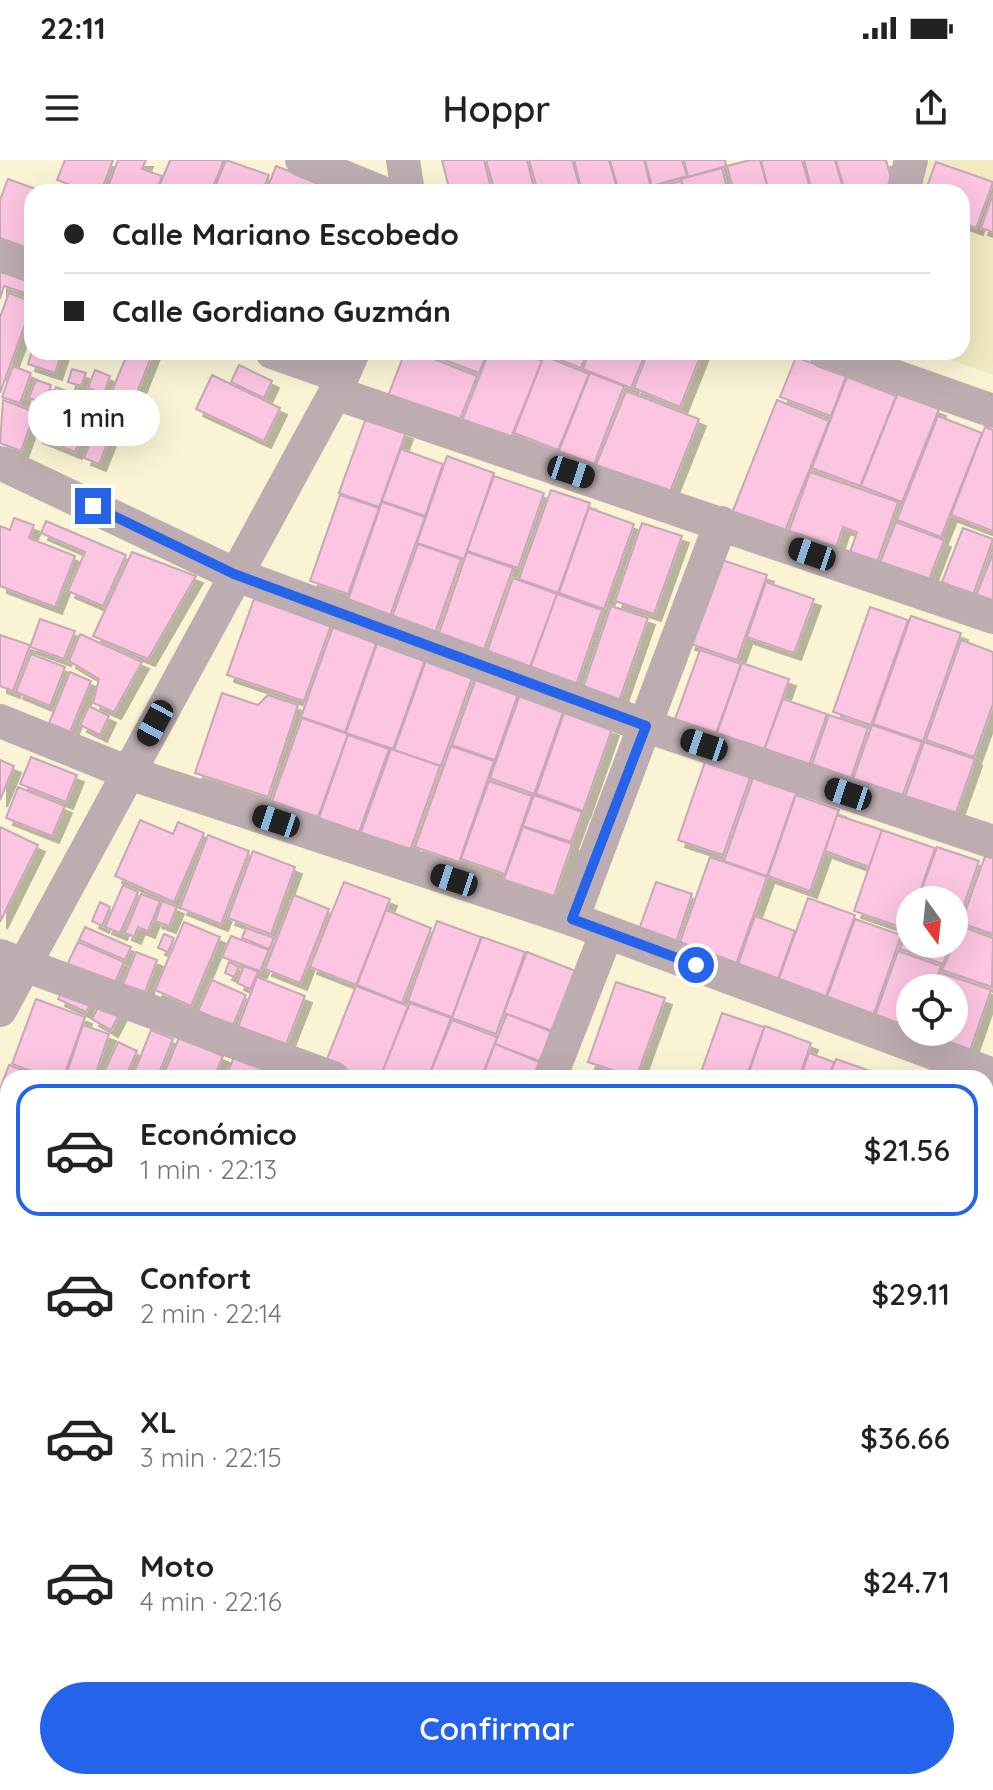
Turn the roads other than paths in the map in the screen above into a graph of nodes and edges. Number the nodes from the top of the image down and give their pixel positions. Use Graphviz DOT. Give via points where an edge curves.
graph roads {
  1 [pos="302,160"];
  2 [pos="403,160"];
  3 [pos="911,160"];
  4 [pos="360,184"];
  5 [pos="407,184"];
  6 [pos="905,184"];
  7 [pos="0,255"];
  8 [pos="24,263"];
  9 [pos="298,360"];
  10 [pos="848,360"];
  11 [pos="343,374"];
  12 [pos="993,411"];
  13 [pos="0,463"];
  14 [pos="721,523"];
  15 [pos="234,574"];
  16 [pos="993,617"];
  17 [pos="0,721"];
  18 [pos="646,726"];
  19 [pos="129,773"];
  20 [pos="993,842"];
  21 [pos="572,919"];
  22 [pos="607,932"];
  23 [pos="12,960"];
  24 [pos="0,1010"];
  25 [pos="311,1070"];
  26 [pos="553,1070"];
  27 [pos="980,1070"];
  1 -- 4 [label="street"];
  2 -- 5 [label="street"];
  3 -- 6 [label="street"];
  7 -- 8 [label="street"];
  9 -- 11 [label="street"];
  10 -- 12 [label="street"];
  11 -- 14 [label="street"];
  11 -- 15 [label="street"];
  13 -- 15 [label="street"];
  14 -- 16 [label="street"];
  14 -- 18 [label="street"];
  15 -- 18 [label="street"];
  15 -- 19 [label="street"];
  17 -- 19 [label="street"];
  18 -- 20 [label="street"];
  18 -- 21 [label="street"];
  19 -- 21 [label="street"];
  19 -- 23 [label="street"];
  21 -- 22 [label="street"];
  22 -- 26 [label="street"];
  22 -- 27 [label="street"];
  23 -- 24 [label="street"];
  23 -- 25 [label="street"];
}
